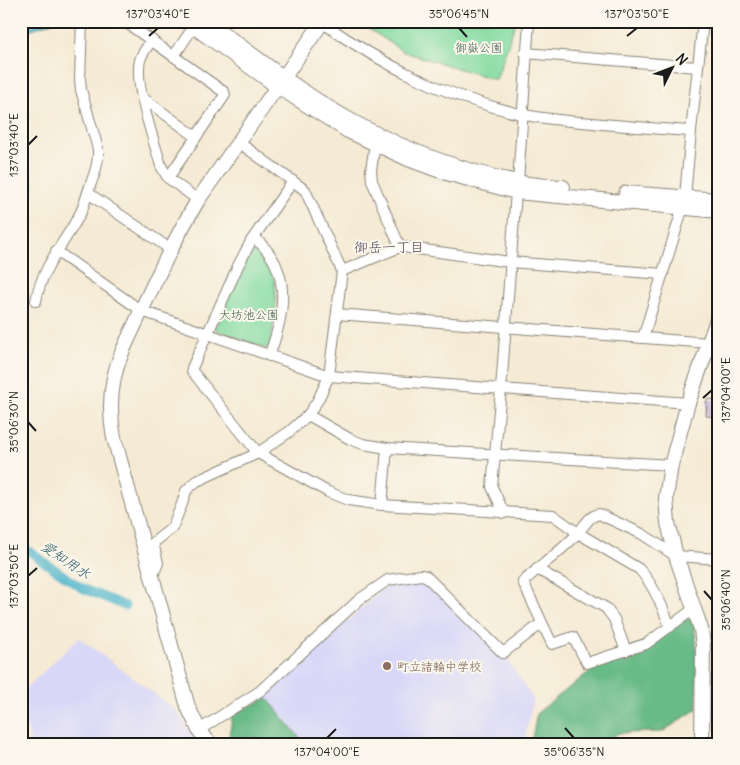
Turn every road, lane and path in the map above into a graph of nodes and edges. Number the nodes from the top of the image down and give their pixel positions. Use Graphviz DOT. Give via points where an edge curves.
graph roads {
  1 [pos="82,21"];
  2 [pos="124,21"];
  3 [pos="529,21"];
  4 [pos="703,21"];
  5 [pos="322,22"];
  6 [pos="195,23"];
  7 [pos="152,40"];
  8 [pos="525,53"];
  9 [pos="174,56"];
  10 [pos="697,68"];
  11 [pos="280,81"];
  12 [pos="143,98"];
  13 [pos="521,114"];
  14 [pos="691,132"];
  15 [pos="195,136"];
  16 [pos="238,142"];
  17 [pos="376,144"];
  18 [pos="168,178"];
  19 [pos="294,181"];
  20 [pos="517,187"];
  21 [pos="88,193"];
  22 [pos="198,200"];
  23 [pos="719,200"];
  24 [pos="684,202"];
  25 [pos="719,211"];
  26 [pos="254,238"];
  27 [pos="400,247"];
  28 [pos="170,249"];
  29 [pos="56,251"];
  30 [pos="510,262"];
  31 [pos="342,271"];
  32 [pos="663,274"];
  33 [pos="36,301"];
  34 [pos="142,311"];
  35 [pos="337,314"];
  36 [pos="719,314"];
  37 [pos="506,327"];
  38 [pos="206,334"];
  39 [pos="643,338"];
  40 [pos="709,343"];
  41 [pos="269,356"];
  42 [pos="329,376"];
  43 [pos="501,389"];
  44 [pos="688,403"];
  45 [pos="308,415"];
  46 [pos="387,448"];
  47 [pos="258,453"];
  48 [pos="496,454"];
  49 [pos="672,465"];
  50 [pos="382,505"];
  51 [pos="504,513"];
  52 [pos="578,533"];
  53 [pos="676,556"];
  54 [pos="719,559"];
  55 [pos="537,569"];
  56 [pos="153,575"];
  57 [pos="695,608"];
  58 [pos="542,623"];
  59 [pos="670,627"];
  60 [pos="626,651"];
  61 [pos="199,730"];
  62 [pos="210,744"];
  63 [pos="702,744"];
  1 -- 21 [label="street" via="81,90 99,158"];
  2 -- 7 [label="street"];
  3 -- 8 [label="street"];
  4 -- 10 [label="street"];
  5 -- 11 [label="street"];
  5 -- 13 [label="street" via="367,53 413,78 464,98"];
  6 -- 9 [label="street"];
  6 -- 11 [label="street"];
  7 -- 9 [label="street"];
  7 -- 12 [label="street" via="140,62"];
  8 -- 10 [label="street"];
  8 -- 13 [label="street"];
  9 -- 15 [label="street" via="225,95"];
  10 -- 14 [label="street"];
  11 -- 16 [label="street"];
  11 -- 17 [label="street" via="324,116"];
  11 -- 20 [label="street" via="381,136"];
  12 -- 15 [label="street"];
  12 -- 18 [label="street" via="161,166"];
  13 -- 14 [label="street"];
  13 -- 20 [label="street"];
  14 -- 24 [label="street"];
  15 -- 18 [label="street"];
  16 -- 19 [label="street"];
  16 -- 22 [label="street"];
  17 -- 20 [label="street" via="443,172"];
  17 -- 27 [label="street" via="370,170 372,181"];
  18 -- 22 [label="street"];
  19 -- 26 [label="street"];
  19 -- 31 [label="street" via="308,195"];
  20 -- 24 [label="street" via="563,188"];
  20 -- 30 [label="street"];
  21 -- 28 [label="street"];
  21 -- 29 [label="street" via="81,211"];
  22 -- 28 [label="street"];
  23 -- 24 [label="street"];
  24 -- 25 [label="street"];
  24 -- 32 [label="street"];
  26 -- 38 [label="street"];
  26 -- 41 [label="street" via="274,260 281,280 276,337"];
  27 -- 30 [label="street"];
  27 -- 31 [label="street"];
  28 -- 34 [label="street"];
  29 -- 33 [label="street" via="39,284"];
  29 -- 34 [label="street"];
  30 -- 32 [label="street"];
  30 -- 37 [label="street"];
  31 -- 35 [label="street"];
  32 -- 39 [label="street"];
  34 -- 38 [label="street"];
  34 -- 56 [label="street" via="118,360 111,386 110,407 114,438"];
  35 -- 37 [label="street"];
  35 -- 42 [label="street"];
  36 -- 40 [label="street"];
  37 -- 39 [label="street"];
  37 -- 43 [label="street"];
  38 -- 41 [label="street"];
  38 -- 47 [label="street" via="192,371"];
  39 -- 40 [label="street"];
  40 -- 44 [label="street"];
  41 -- 42 [label="street"];
  42 -- 43 [label="street"];
  42 -- 45 [label="street"];
  43 -- 44 [label="street"];
  43 -- 48 [label="street"];
  44 -- 49 [label="street"];
  45 -- 46 [label="street" via="350,439"];
  45 -- 47 [label="street"];
  46 -- 48 [label="street"];
  46 -- 50 [label="street"];
  47 -- 50 [label="street" via="321,489"];
  47 -- 56 [label="street" via="197,481 186,491 172,528 153,543 158,563"];
  48 -- 49 [label="street"];
  48 -- 51 [label="street" via="492,487"];
  49 -- 53 [label="street" via="666,498"];
  50 -- 51 [label="street"];
  51 -- 52 [label="street" via="553,515"];
  52 -- 53 [label="street" via="589,519 599,514 642,534"];
  52 -- 55 [label="street"];
  52 -- 59 [label="street" via="630,562 647,577"];
  53 -- 54 [label="street"];
  53 -- 57 [label="street"];
  55 -- 58 [label="street" via="523,582"];
  55 -- 60 [label="street" via="606,608 614,619"];
  56 -- 61 [label="street" via="185,697"];
  57 -- 59 [label="street"];
  57 -- 63 [label="street" via="703,646"];
  58 -- 60 [label="street" via="552,644 573,637 587,663"];
  58 -- 61 [label="street" via="502,653 426,576 393,578 360,599 260,691"];
  59 -- 60 [label="street" via="646,644"];
  61 -- 62 [label="street"];
}
